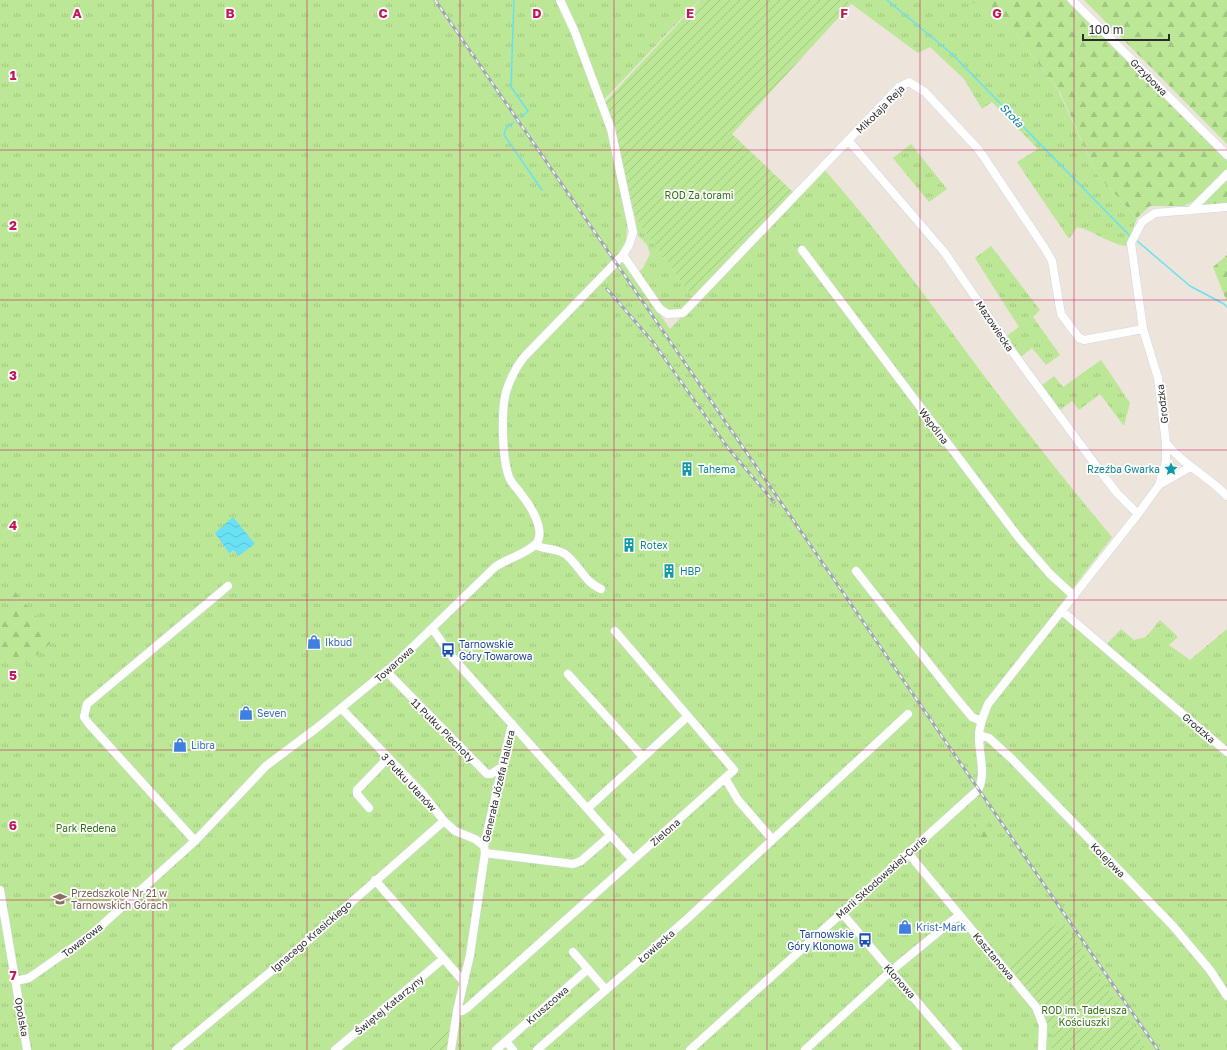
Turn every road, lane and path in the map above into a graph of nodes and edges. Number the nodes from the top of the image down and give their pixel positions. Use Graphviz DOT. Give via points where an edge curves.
graph roads {
  1 [pos="560,0"];
  2 [pos="1072,0"];
  3 [pos="848,140"];
  4 [pos="1227,155"];
  5 [pos="1227,174"];
  6 [pos="1227,207"];
  7 [pos="1191,210"];
  8 [pos="802,250"];
  9 [pos="623,255"];
  10 [pos="1143,329"];
  11 [pos="1166,443"];
  12 [pos="1190,467"];
  13 [pos="1159,485"];
  14 [pos="1227,496"];
  15 [pos="1138,514"];
  16 [pos="535,545"];
  17 [pos="856,571"];
  18 [pos="228,586"];
  19 [pos="601,589"];
  20 [pos="1074,596"];
  21 [pos="1062,610"];
  22 [pos="432,628"];
  23 [pos="615,631"];
  24 [pos="386,671"];
  25 [pos="568,674"];
  26 [pos="341,708"];
  27 [pos="908,714"];
  28 [pos="688,716"];
  29 [pos="981,721"];
  30 [pos="511,727"];
  31 [pos="979,735"];
  32 [pos="1227,752"];
  33 [pos="643,757"];
  34 [pos="388,758"];
  35 [pos="503,766"];
  36 [pos="726,778"];
  37 [pos="369,808"];
  38 [pos="588,808"];
  39 [pos="444,821"];
  40 [pos="611,835"];
  41 [pos="772,839"];
  42 [pos="195,841"];
  43 [pos="484,850"];
  44 [pos="908,853"];
  45 [pos="633,860"];
  46 [pos="375,880"];
  47 [pos="0,890"];
  48 [pos="841,912"];
  49 [pos="959,915"];
  50 [pos="573,952"];
  51 [pos="443,959"];
  52 [pos="588,969"];
  53 [pos="891,971"];
  54 [pos="16,981"];
  55 [pos="464,982"];
  56 [pos="606,990"];
  57 [pos="1227,996"];
  58 [pos="457,1011"];
  59 [pos="506,1041"];
  60 [pos="27,1050"];
  61 [pos="176,1050"];
  62 [pos="335,1050"];
  63 [pos="451,1050"];
  64 [pos="496,1050"];
  65 [pos="513,1050"];
  66 [pos="537,1050"];
  67 [pos="690,1050"];
  68 [pos="805,1050"];
  69 [pos="958,1050"];
  70 [pos="1042,1050"];
  1 -- 9 [label="street" via="611,129 633,232"];
  2 -- 4 [label="street, Grzybowa"];
  3 -- 9 [label="street, Mikołaja Reja" via="683,313 668,314 660,309"];
  3 -- 10 [label="street, Mikołaja Reja" via="903,84 909,82 918,86 979,150 1044,247 1052,261 1061,314 1079,338 1084,340"];
  3 -- 15 [label="street, Mazowiecka" via="945,253 1014,354 1103,475"];
  5 -- 7 [label="street"];
  6 -- 7 [label="street, Grodzka"];
  7 -- 10 [label="street, Grodzka" via="1155,213 1142,222 1133,237 1131,250"];
  8 -- 20 [label="street, Wspólna" via="1014,532"];
  9 -- 16 [label="street" via="529,350 514,373 506,392 504,425 507,472 526,501 539,528 539,537"];
  10 -- 11 [label="street, Grodzka" via="1158,378"];
  11 -- 12 [label="street"];
  11 -- 13 [label="street, Grodzka" via="1165,467"];
  12 -- 13 [label="street"];
  12 -- 14 [label="street" via="1203,473"];
  13 -- 15 [label="street, Grodzka"];
  15 -- 20 [label="street, Grodzka"];
  16 -- 19 [label="street" via="544,550 564,554 592,584"];
  16 -- 22 [label="street, Towarowa" via="494,568"];
  17 -- 29 [label="street" via="972,717"];
  18 -- 42 [label="street" via="87,704 84,711 84,717 89,724"];
  20 -- 21 [label="street, Grodzka"];
  21 -- 29 [label="street, Grodzka" via="988,704"];
  21 -- 32 [label="street, Grodzka"];
  22 -- 24 [label="street, Towarowa"];
  22 -- 30 [label="street, Generała Józefa Hallera" via="453,658"];
  23 -- 28 [label="street"];
  24 -- 26 [label="street, Towarowa"];
  24 -- 35 [label="street, 11 Pułku Piechoty" via="487,774"];
  25 -- 33 [label="street"];
  26 -- 34 [label="street, 3 Pułku Ułanów"];
  26 -- 42 [label="street, Towarowa" via="266,766"];
  27 -- 41 [label="street, Łowiecka"];
  28 -- 33 [label="street"];
  28 -- 36 [label="street" via="734,770"];
  29 -- 31 [label="street, Grodzka"];
  30 -- 35 [label="street, Generała Józefa Hallera"];
  30 -- 38 [label="street"];
  31 -- 44 [label="street, Marii Skłodowskiej-Curie" via="982,779 978,790"];
  31 -- 57 [label="street, Kolejowa" via="989,738 1012,759 1173,926 1210,970"];
  33 -- 38 [label="street"];
  34 -- 37 [label="street" via="357,790 357,794"];
  34 -- 39 [label="street, 3 Pułku Ułanów" via="422,793"];
  35 -- 43 [label="street, Generała Józefa Hallera"];
  36 -- 41 [label="street" via="738,800"];
  36 -- 45 [label="street, Zielona"];
  38 -- 40 [label="street"];
  39 -- 43 [label="street, 3 Pułku Ułanów" via="455,831 475,839"];
  39 -- 46 [label="street, Ignacego Krasickiego"];
  40 -- 43 [label="street, Generała Józefa Hallera" via="581,861 573,864"];
  40 -- 45 [label="street"];
  41 -- 56 [label="street, Łowiecka"];
  42 -- 54 [label="street, Towarowa" via="92,934 29,978"];
  43 -- 55 [label="street, Generała Józefa Hallera"];
  44 -- 48 [label="street, Marii Skłodowskiej-Curie"];
  44 -- 49 [label="street, Kasztanowa"];
  45 -- 58 [label="street, Zielona" via="512,970 467,1008"];
  46 -- 51 [label="street"];
  46 -- 61 [label="street, Ignacego Krasickiego" via="298,949"];
  47 -- 54 [label="street, Opolska"];
  48 -- 53 [label="street, Klonowa"];
  48 -- 67 [label="street, Marii Skłodowskiej-Curie"];
  49 -- 53 [label="street"];
  49 -- 70 [label="street, Kasztanowa" via="1036,1007 1043,1025"];
  50 -- 52 [label="street"];
  51 -- 55 [label="street"];
  51 -- 62 [label="street, Świętej Katarzyny"];
  52 -- 56 [label="street"];
  52 -- 59 [label="street, Kruszcowa"];
  53 -- 68 [label="street"];
  53 -- 69 [label="street, Klonowa"];
  54 -- 60 [label="street, Opolska"];
  55 -- 58 [label="street, Generała Józefa Hallera"];
  56 -- 66 [label="street, Łowiecka"];
  58 -- 63 [label="street, Generała Józefa Hallera"];
  59 -- 64 [label="street, Kruszcowa"];
  59 -- 65 [label="street"];
}
